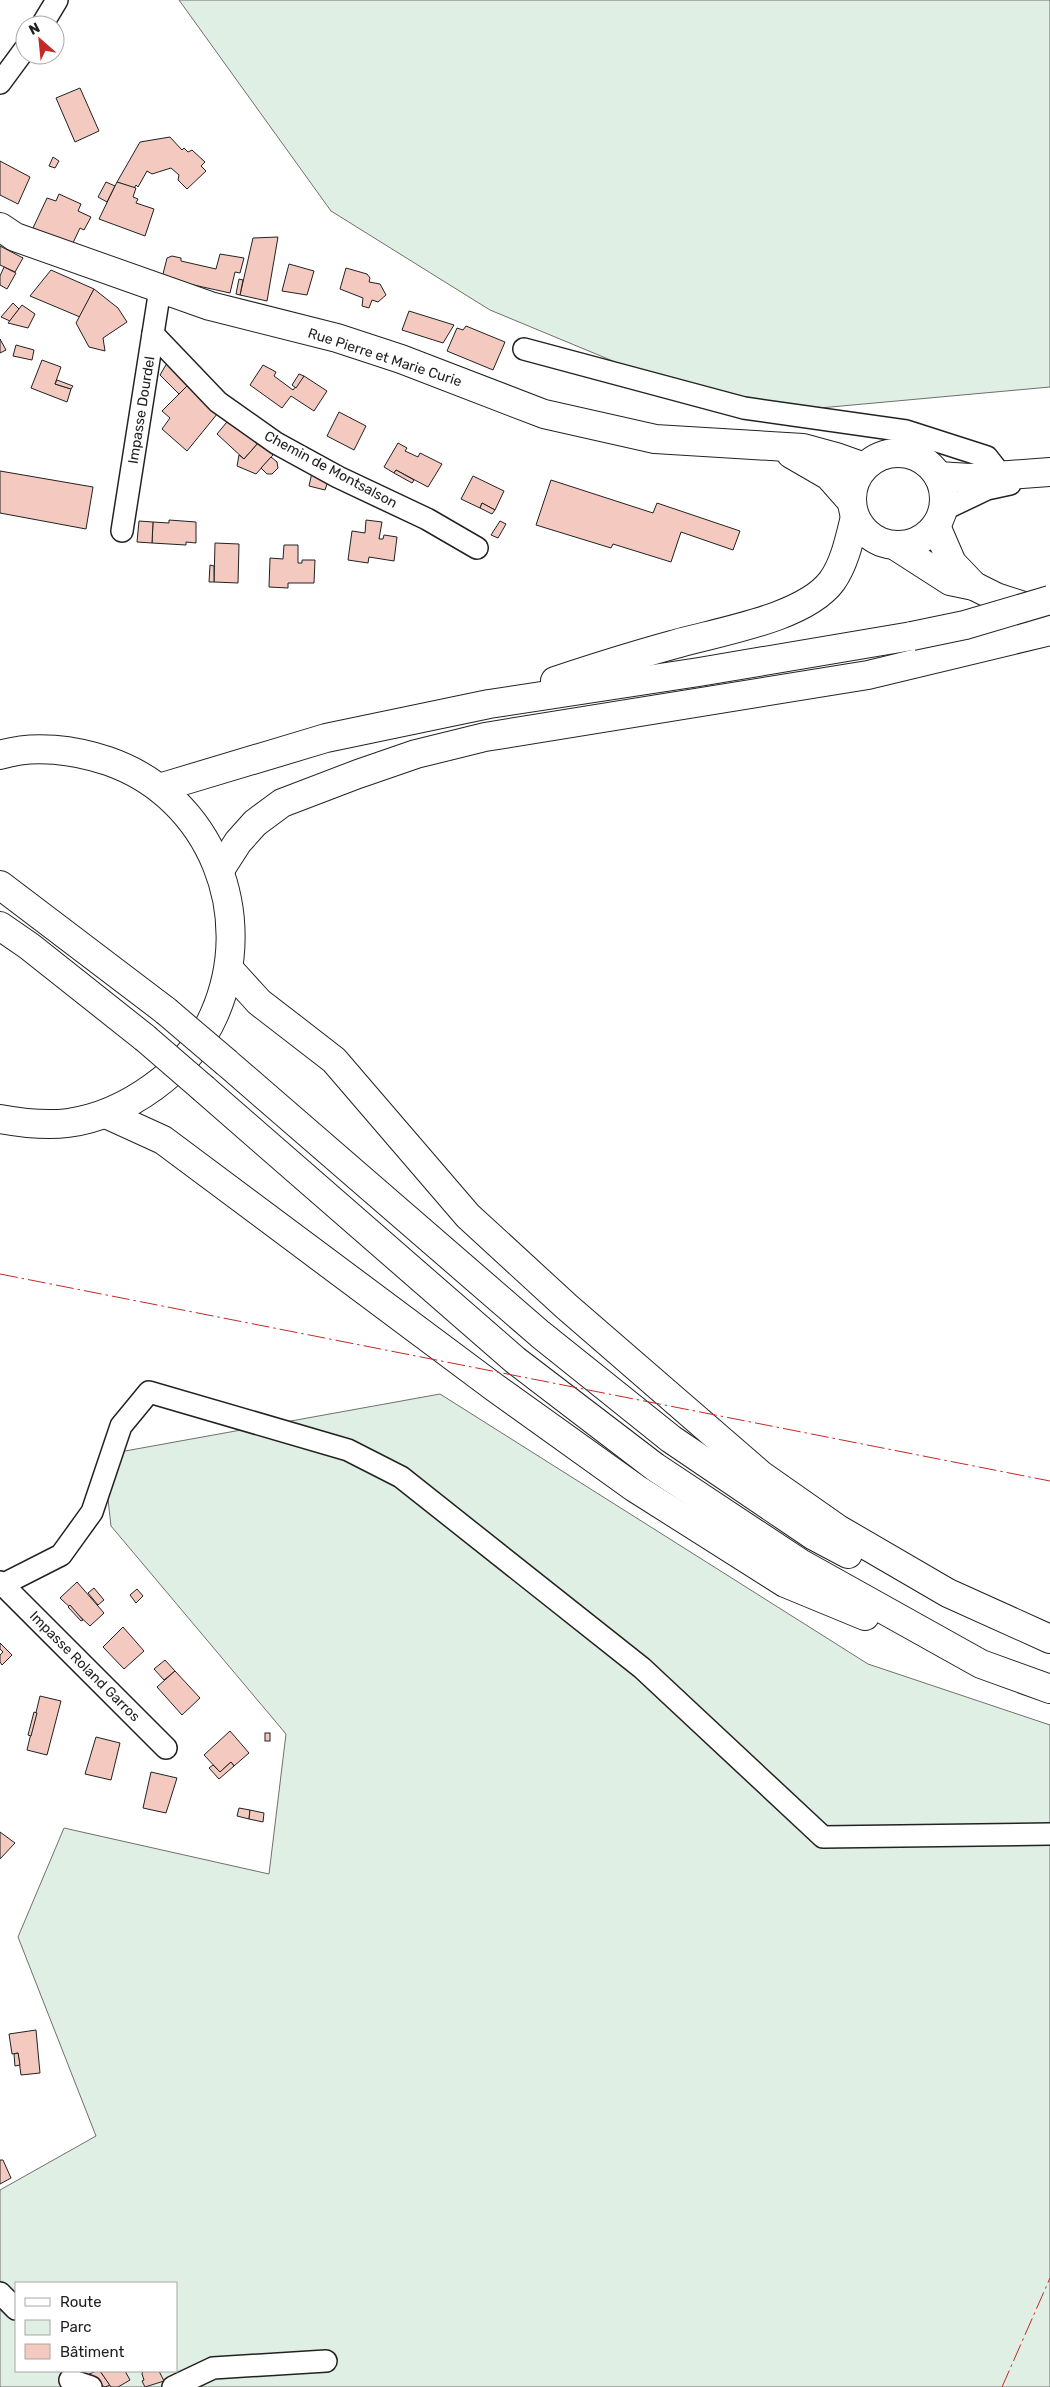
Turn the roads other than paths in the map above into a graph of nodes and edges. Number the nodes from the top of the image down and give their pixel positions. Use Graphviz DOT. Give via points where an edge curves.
graph roads {
  1 [pos="58,0"];
  2 [pos="48,15"];
  3 [pos="15,63"];
  4 [pos="0,83"];
  5 [pos="0,227"];
  6 [pos="160,289"];
  7 [pos="153,334"];
  8 [pos="524,349"];
  9 [pos="779,447"];
  10 [pos="864,467"];
  11 [pos="1050,472"];
  12 [pos="1001,475"];
  13 [pos="938,476"];
  14 [pos="1050,484"];
  15 [pos="853,509"];
  16 [pos="939,518"];
  17 [pos="122,531"];
  18 [pos="894,545"];
  19 [pos="476,548"];
  20 [pos="974,586"];
  21 [pos="1050,600"];
  22 [pos="1045,628"];
  23 [pos="489,704"];
  24 [pos="0,755"];
  25 [pos="159,788"];
  26 [pos="220,870"];
  27 [pos="0,885"];
  28 [pos="0,926"];
  29 [pos="229,969"];
  30 [pos="106,1114"];
  31 [pos="0,1119"];
  32 [pos="1,1584"];
  33 [pos="1050,1639"];
  34 [pos="1050,1651"];
  35 [pos="981,1664"];
  36 [pos="1050,1690"];
  37 [pos="166,1748"];
  38 [pos="1050,1834"];
  39 [pos="0,2293"];
  40 [pos="15,2308"];
  41 [pos="326,2361"];
  42 [pos="69,2379"];
  43 [pos="91,2387"];
  44 [pos="173,2387"];
  1 -- 2 [label="street"];
  3 -- 4 [label="street"];
  5 -- 6 [label="main road, Rue Pierre et Marie Curie" via="15,237"];
  6 -- 7 [label="street, Impasse Dourdel"];
  6 -- 9 [label="main road, Rue Pierre et Marie Curie" via="210,306 337,338 465,382 544,414 655,439"];
  7 -- 17 [label="street, Impasse Dourdel"];
  7 -- 19 [label="street, Chemin de Montsalson" via="218,402 276,443"];
  8 -- 12 [label="street" via="744,408 906,431 987,457"];
  9 -- 10 [label="main road, Rue Pierre et Marie Curie" via="802,448 836,456"];
  9 -- 15 [label="main road" via="829,476"];
  10 -- 13 [label="main road" via="889,454 904,453 924,461"];
  10 -- 15 [label="main road" via="853,490"];
  11 -- 12 [label="main road"];
  12 -- 13 [label="main road" via="970,478"];
  13 -- 16 [label="main road" via="944,498"];
  14 -- 16 [label="street" via="1021,482 987,489"];
  15 -- 18 [label="main road" via="870,536"];
  15 -- 23 [label="main road" via="847,549 833,580 820,594 799,607 761,621 616,661"];
  16 -- 18 [label="main road" via="917,541"];
  16 -- 20 [label="main road" via="952,563"];
  18 -- 20 [label="main road" via="950,581"];
  20 -- 22 [label="main road"];
  21 -- 23 [label="main road, bridge" via="965,625 912,636"];
  22 -- 26 [label="main road" via="868,675 485,737 416,754 282,804 255,822"];
  23 -- 25 [label="main road" via="326,738"];
  24 -- 25 [label="main road" via="46,749 87,754 125,767"];
  25 -- 26 [label="main road" via="205,839"];
  26 -- 29 [label="main road" via="231,919"];
  27 -- 34 [label="main road, bridge" via="166,1011 540,1334 671,1439 814,1536 958,1614"];
  28 -- 35 [label="main road, bridge" via="145,1038 515,1360 654,1467 800,1563"];
  29 -- 30 [label="main road" via="214,1016 187,1058 151,1091"];
  29 -- 33 [label="main road" via="259,1002 334,1060 468,1216 566,1306 761,1474 838,1529 948,1593"];
  30 -- 31 [label="main road" via="68,1123 28,1124"];
  30 -- 35 [label="main road" via="163,1140 494,1387 710,1538 785,1583"];
  32 -- 37 [label="street, Impasse Roland Garros"];
  32 -- 38 [label="street" via="61,1555 92,1512 122,1426 149,1392 348,1450 401,1477 642,1668 822,1837"];
  35 -- 36 [label="main road"];
  39 -- 40 [label="street"];
  41 -- 44 [label="street" via="213,2368"];
  42 -- 43 [label="street"];
}
